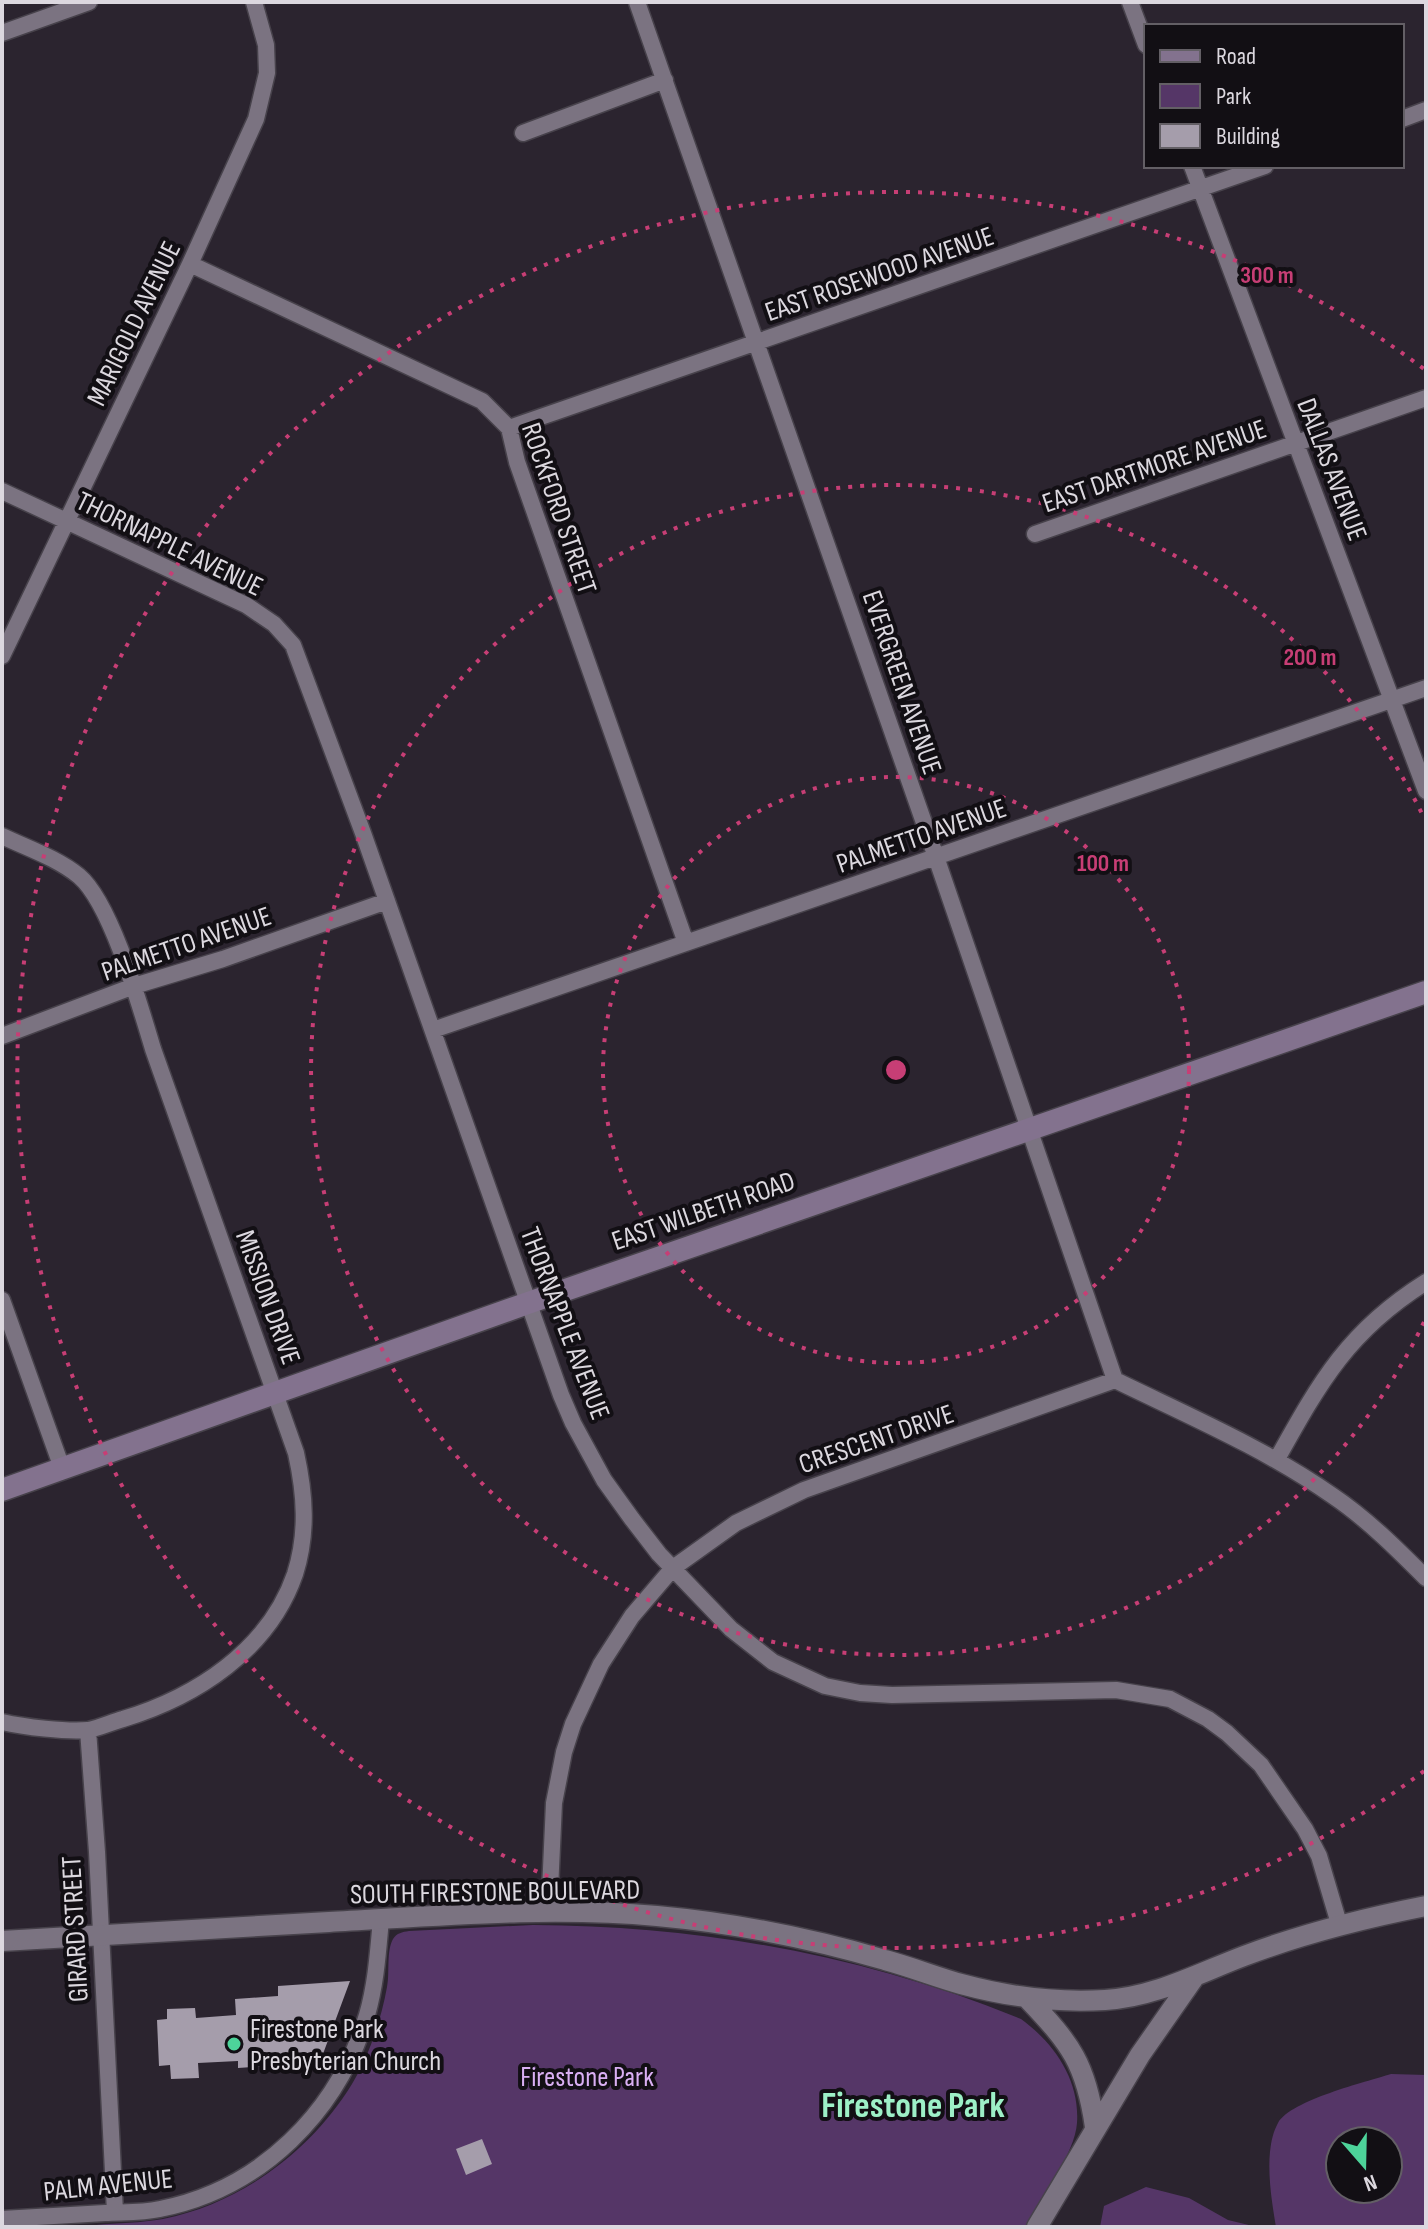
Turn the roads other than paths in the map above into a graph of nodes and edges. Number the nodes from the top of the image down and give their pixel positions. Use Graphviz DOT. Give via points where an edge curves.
graph roads {
  1 [pos="89,2"];
  2 [pos="254,2"];
  3 [pos="637,2"];
  4 [pos="1130,2"];
  5 [pos="2,33"];
  6 [pos="1144,40"];
  7 [pos="665,80"];
  8 [pos="1426,110"];
  9 [pos="1404,118"];
  10 [pos="523,133"];
  11 [pos="1193,168"];
  12 [pos="1259,168"];
  13 [pos="1200,188"];
  14 [pos="190,264"];
  15 [pos="756,342"];
  16 [pos="1426,398"];
  17 [pos="509,428"];
  18 [pos="1296,443"];
  19 [pos="2,491"];
  20 [pos="65,521"];
  21 [pos="1035,534"];
  22 [pos="2,656"];
  23 [pos="1426,688"];
  24 [pos="1392,700"];
  25 [pos="1426,791"];
  26 [pos="2,836"];
  27 [pos="936,857"];
  28 [pos="387,901"];
  29 [pos="686,943"];
  30 [pos="134,986"];
  31 [pos="1426,992"];
  32 [pos="433,1030"];
  33 [pos="2,1036"];
  34 [pos="1029,1129"];
  35 [pos="1426,1282"];
  36 [pos="2,1300"];
  37 [pos="528,1303"];
  38 [pos="1115,1380"];
  39 [pos="275,1392"];
  40 [pos="1277,1459"];
  41 [pos="62,1468"];
  42 [pos="2,1490"];
  43 [pos="673,1568"];
  44 [pos="1426,1578"];
  45 [pos="2,1722"];
  46 [pos="88,1730"];
  47 [pos="1426,1906"];
  48 [pos="549,1912"];
  49 [pos="381,1919"];
  50 [pos="1340,1927"];
  51 [pos="99,1935"];
  52 [pos="2,1941"];
  53 [pos="1193,1979"];
  54 [pos="1028,1999"];
  55 [pos="1095,2127"];
  56 [pos="115,2212"];
  57 [pos="2,2219"];
  58 [pos="1037,2227"];
  1 -- 5 [label="street"];
  2 -- 14 [label="street, MARIGOLD AVENUE" via="266,45 261,103"];
  3 -- 7 [label="street, EVERGREEN AVENUE"];
  4 -- 6 [label="street"];
  7 -- 10 [label="street"];
  7 -- 15 [label="street, EVERGREEN AVENUE"];
  8 -- 9 [label="street"];
  11 -- 13 [label="street, DALLAS AVENUE"];
  12 -- 13 [label="street, EAST ROSEWOOD AVENUE"];
  13 -- 15 [label="street, EAST ROSEWOOD AVENUE"];
  13 -- 18 [label="street, DALLAS AVENUE"];
  14 -- 17 [label="street, ROCKFORD STREET" via="482,401"];
  14 -- 20 [label="street, MARIGOLD AVENUE"];
  15 -- 17 [label="street, EAST ROSEWOOD AVENUE"];
  15 -- 27 [label="street, EVERGREEN AVENUE"];
  16 -- 18 [label="street, EAST DARTMORE AVENUE"];
  17 -- 29 [label="street, ROCKFORD STREET"];
  18 -- 21 [label="street, EAST DARTMORE AVENUE"];
  18 -- 24 [label="street, DALLAS AVENUE"];
  19 -- 20 [label="street, THORNAPPLE AVENUE"];
  20 -- 22 [label="street, MARIGOLD AVENUE"];
  20 -- 28 [label="street, THORNAPPLE AVENUE" via="246,605 284,634 303,670"];
  23 -- 24 [label="street, PALMETTO AVENUE"];
  24 -- 25 [label="street, DALLAS AVENUE"];
  24 -- 27 [label="street, PALMETTO AVENUE"];
  26 -- 30 [label="street, MISSION DRIVE" via="66,867 90,887"];
  27 -- 29 [label="street, PALMETTO AVENUE"];
  27 -- 34 [label="street, EVERGREEN AVENUE"];
  28 -- 30 [label="street, PALMETTO AVENUE"];
  28 -- 32 [label="street, THORNAPPLE AVENUE"];
  29 -- 32 [label="street, PALMETTO AVENUE"];
  30 -- 33 [label="street, PALMETTO AVENUE"];
  30 -- 39 [label="street, MISSION DRIVE"];
  31 -- 34 [label="main road, EAST WILBETH ROAD"];
  32 -- 37 [label="street, THORNAPPLE AVENUE"];
  34 -- 37 [label="main road, EAST WILBETH ROAD"];
  34 -- 38 [label="street, EVERGREEN AVENUE"];
  35 -- 40 [label="street" via="1368,1326 1337,1359"];
  36 -- 41 [label="street"];
  37 -- 39 [label="main road, EAST WILBETH ROAD"];
  37 -- 43 [label="street, THORNAPPLE AVENUE" via="573,1423 604,1480"];
  38 -- 40 [label="street"];
  38 -- 43 [label="street, CRESCENT DRIVE" via="804,1490 736,1523"];
  39 -- 41 [label="main road, EAST WILBETH ROAD"];
  39 -- 46 [label="street, MISSION DRIVE" via="304,1492 299,1556 283,1601 217,1675 149,1711"];
  40 -- 44 [label="street" via="1335,1497"];
  41 -- 42 [label="main road, EAST WILBETH ROAD"];
  43 -- 48 [label="street, CRESCENT DRIVE" via="601,1664 573,1724 554,1803"];
  43 -- 50 [label="street, THORNAPPLE AVENUE" via="745,1643 790,1673 825,1686 892,1695 1116,1690 1170,1699 1208,1719 1261,1765 1305,1829 1319,1856"];
  45 -- 46 [label="street"];
  46 -- 51 [label="street, GIRARD STREET"];
  47 -- 50 [label="street, SOUTH FIRESTONE BOULEVARD"];
  48 -- 49 [label="street, SOUTH FIRESTONE BOULEVARD"];
  48 -- 54 [label="street, SOUTH FIRESTONE BOULEVARD" via="657,1916 794,1936"];
  49 -- 51 [label="street, SOUTH FIRESTONE BOULEVARD"];
  49 -- 56 [label="street, PALM AVENUE" via="375,1982 355,2050 311,2121 262,2165 223,2189 161,2209"];
  50 -- 53 [label="street, SOUTH FIRESTONE BOULEVARD" via="1242,1957"];
  51 -- 52 [label="street, SOUTH FIRESTONE BOULEVARD"];
  51 -- 56 [label="street, GIRARD STREET"];
  53 -- 54 [label="street, SOUTH FIRESTONE BOULEVARD" via="1110,2000"];
  53 -- 55 [label="street"];
  54 -- 55 [label="street" via="1077,2059"];
  55 -- 58 [label="street"];
  56 -- 57 [label="street, PALM AVENUE"];
}
